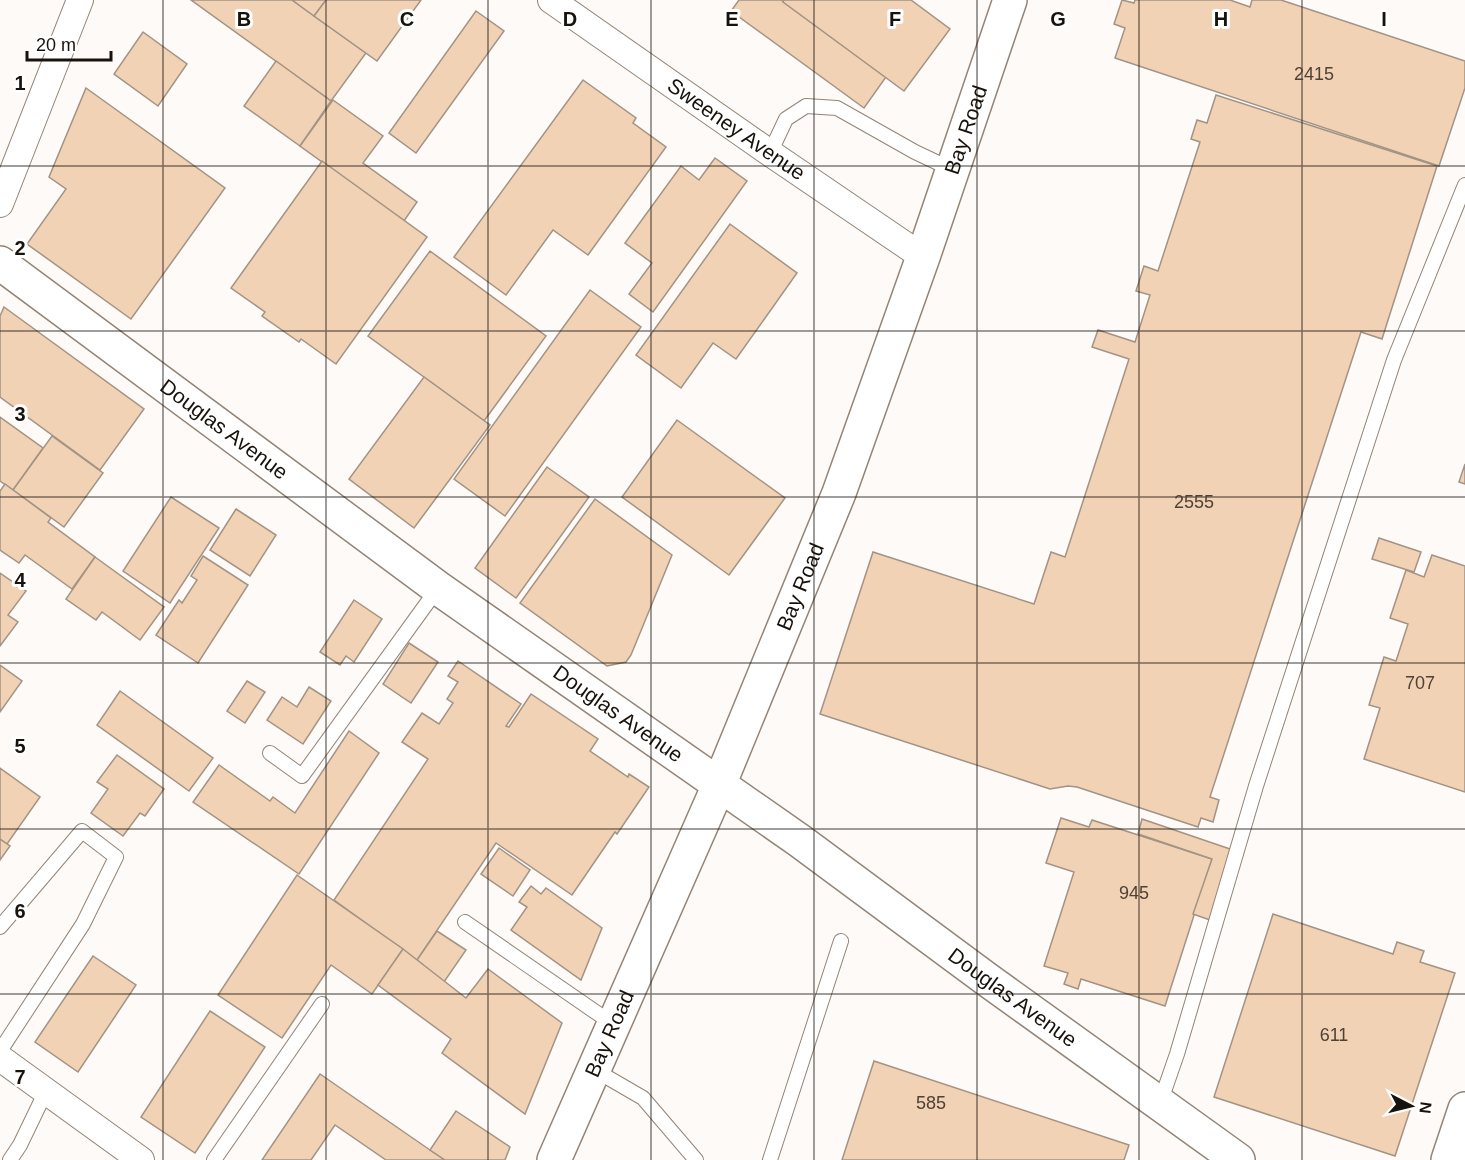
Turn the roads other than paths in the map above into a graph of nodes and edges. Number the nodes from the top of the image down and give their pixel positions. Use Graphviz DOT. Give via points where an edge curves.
graph roads {
  1 [pos="80,0"];
  2 [pos="551,0"];
  3 [pos="1010,0"];
  4 [pos="770,153"];
  5 [pos="953,170"];
  6 [pos="1465,185"];
  7 [pos="0,204"];
  8 [pos="923,257"];
  9 [pos="0,263"];
  10 [pos="438,588"];
  11 [pos="270,753"];
  12 [pos="719,785"];
  13 [pos="465,921"];
  14 [pos="0,927"];
  15 [pos="841,941"];
  16 [pos="322,1004"];
  17 [pos="613,1024"];
  18 [pos="0,1051"];
  19 [pos="0,1058"];
  20 [pos="593,1069"];
  21 [pos="46,1091"];
  22 [pos="1160,1103"];
  23 [pos="1465,1109"];
  24 [pos="10,1160"];
  25 [pos="141,1160"];
  26 [pos="214,1160"];
  27 [pos="554,1160"];
  28 [pos="696,1160"];
  29 [pos="770,1160"];
  30 [pos="1238,1160"];
  31 [pos="1448,1160"];
  1 -- 7 [label="street"];
  2 -- 4 [label="street, Sweeney Avenue"];
  3 -- 5 [label="street, Bay Road"];
  4 -- 5 [label="lane" via="786,119 806,106 837,108"];
  4 -- 8 [label="street, Sweeney Avenue"];
  5 -- 8 [label="street, Bay Road"];
  6 -- 22 [label="lane" via="1394,360 1256,786"];
  8 -- 12 [label="street, Bay Road" via="839,493"];
  9 -- 10 [label="street, Douglas Avenue"];
  10 -- 11 [label="lane" via="302,776"];
  10 -- 12 [label="street, Douglas Avenue"];
  12 -- 17 [label="street, Bay Road"];
  12 -- 22 [label="street, Douglas Avenue"];
  13 -- 17 [label="lane"];
  14 -- 18 [label="lane" via="82,831 116,857 83,924"];
  15 -- 29 [label="lane"];
  16 -- 26 [label="lane"];
  17 -- 20 [label="street, Bay Road"];
  19 -- 21 [label="street"];
  20 -- 27 [label="street, Bay Road"];
  20 -- 28 [label="lane" via="643,1098"];
  21 -- 24 [label="lane"];
  21 -- 25 [label="street"];
  22 -- 30 [label="street, Douglas Avenue"];
  23 -- 31 [label="street"];
}
